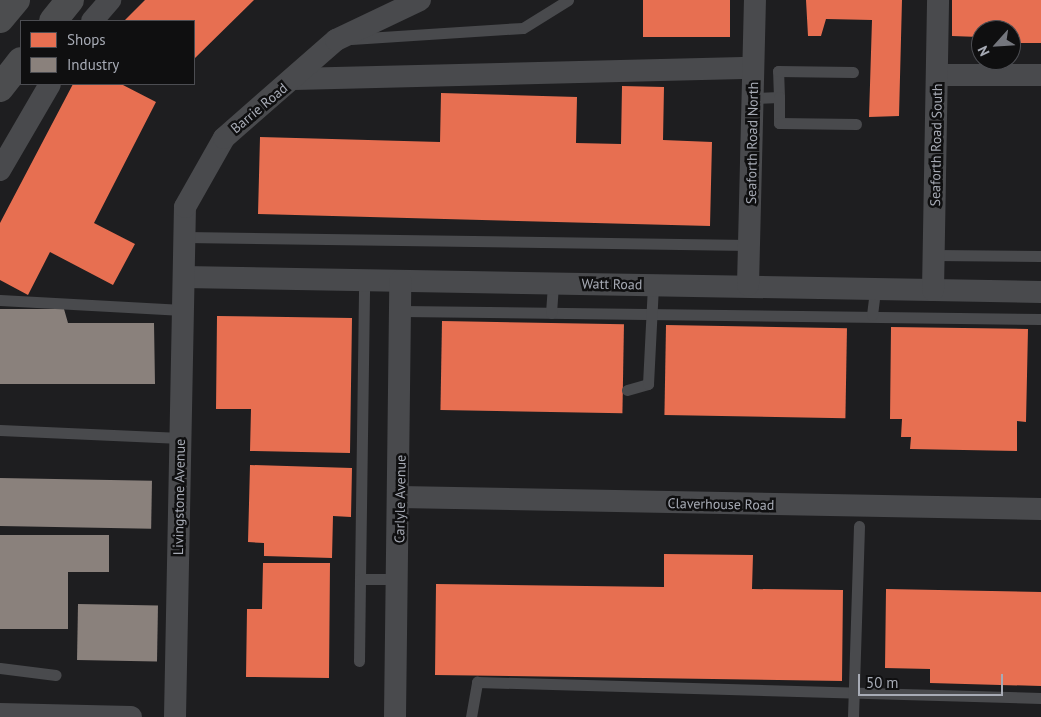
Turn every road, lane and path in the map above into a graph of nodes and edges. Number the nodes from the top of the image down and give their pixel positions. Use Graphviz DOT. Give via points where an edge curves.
graph roads {
  1 [pos="16,0"];
  2 [pos="70,0"];
  3 [pos="110,0"];
  4 [pos="420,0"];
  5 [pos="568,0"];
  6 [pos="755,0"];
  7 [pos="938,0"];
  8 [pos="0,19"];
  9 [pos="54,20"];
  10 [pos="93,20"];
  11 [pos="336,40"];
  12 [pos="20,62"];
  13 [pos="753,68"];
  14 [pos="853,72"];
  15 [pos="937,75"];
  16 [pos="1041,75"];
  17 [pos="294,79"];
  18 [pos="49,85"];
  19 [pos="0,88"];
  20 [pos="779,97"];
  21 [pos="753,98"];
  22 [pos="856,124"];
  23 [pos="0,170"];
  24 [pos="185,237"];
  25 [pos="750,245"];
  26 [pos="934,255"];
  27 [pos="1041,256"];
  28 [pos="184,277"];
  29 [pos="364,280"];
  30 [pos="400,281"];
  31 [pos="553,283"];
  32 [pos="654,284"];
  33 [pos="748,285"];
  34 [pos="874,290"];
  35 [pos="932,290"];
  36 [pos="1041,292"];
  37 [pos="0,300"];
  38 [pos="183,310"];
  39 [pos="402,311"];
  40 [pos="551,313"];
  41 [pos="651,313"];
  42 [pos="872,315"];
  43 [pos="1041,319"];
  44 [pos="627,390"];
  45 [pos="0,430"];
  46 [pos="180,438"];
  47 [pos="400,497"];
  48 [pos="1041,509"];
  49 [pos="859,526"];
  50 [pos="360,579"];
  51 [pos="398,579"];
  52 [pos="359,661"];
  53 [pos="0,668"];
  54 [pos="56,675"];
  55 [pos="854,692"];
  56 [pos="1041,698"];
  57 [pos="0,714"];
  58 [pos="65,716"];
  59 [pos="131,717"];
  60 [pos="175,717"];
  61 [pos="395,717"];
  62 [pos="471,717"];
  63 [pos="853,717"];
  1 -- 8 [label="main road"];
  2 -- 9 [label="main road"];
  3 -- 10 [label="street"];
  4 -- 11 [label="street, Barrie Road"];
  5 -- 11 [label="lane" via="523,28"];
  6 -- 13 [label="street, Seaforth Road North"];
  7 -- 15 [label="street, Seaforth Road South"];
  11 -- 17 [label="street, Barrie Road"];
  12 -- 19 [label="main road"];
  13 -- 17 [label="street"];
  13 -- 21 [label="street, Seaforth Road North"];
  14 -- 20 [label="lane" via="778,71"];
  15 -- 16 [label="street"];
  15 -- 26 [label="street, Seaforth Road South"];
  17 -- 24 [label="street, Barrie Road" via="224,138 186,207"];
  18 -- 23 [label="street"];
  20 -- 21 [label="lane"];
  20 -- 22 [label="lane" via="779,123"];
  21 -- 25 [label="street, Seaforth Road North"];
  24 -- 25 [label="lane"];
  24 -- 28 [label="street, Barrie Road"];
  25 -- 33 [label="street, Seaforth Road North"];
  26 -- 27 [label="lane"];
  26 -- 35 [label="street, Seaforth Road South"];
  28 -- 29 [label="street, Watt Road"];
  28 -- 38 [label="street, Livingstone Avenue"];
  29 -- 30 [label="street, Watt Road"];
  29 -- 50 [label="lane"];
  30 -- 31 [label="street, Watt Road"];
  30 -- 39 [label="street, Carlyle Avenue"];
  31 -- 32 [label="street, Watt Road"];
  31 -- 40 [label="lane"];
  32 -- 33 [label="street, Watt Road"];
  32 -- 41 [label="lane"];
  33 -- 34 [label="street, Watt Road"];
  34 -- 35 [label="street, Watt Road"];
  34 -- 42 [label="lane"];
  35 -- 36 [label="street, Watt Road"];
  37 -- 38 [label="lane"];
  38 -- 46 [label="street, Livingstone Avenue"];
  39 -- 40 [label="lane"];
  39 -- 47 [label="street, Carlyle Avenue"];
  40 -- 41 [label="lane"];
  41 -- 42 [label="lane"];
  41 -- 44 [label="lane" via="648,384"];
  42 -- 43 [label="lane"];
  45 -- 46 [label="lane"];
  46 -- 60 [label="street, Livingstone Avenue"];
  47 -- 48 [label="street, Claverhouse Road"];
  47 -- 51 [label="street, Carlyle Avenue"];
  49 -- 55 [label="lane"];
  50 -- 51 [label="lane"];
  50 -- 52 [label="lane"];
  51 -- 61 [label="street, Carlyle Avenue"];
  53 -- 54 [label="lane"];
  55 -- 56 [label="lane"];
  55 -- 62 [label="lane" via="477,682"];
  55 -- 63 [label="lane"];
  57 -- 58 [label="street"];
  58 -- 59 [label="street"];
}
